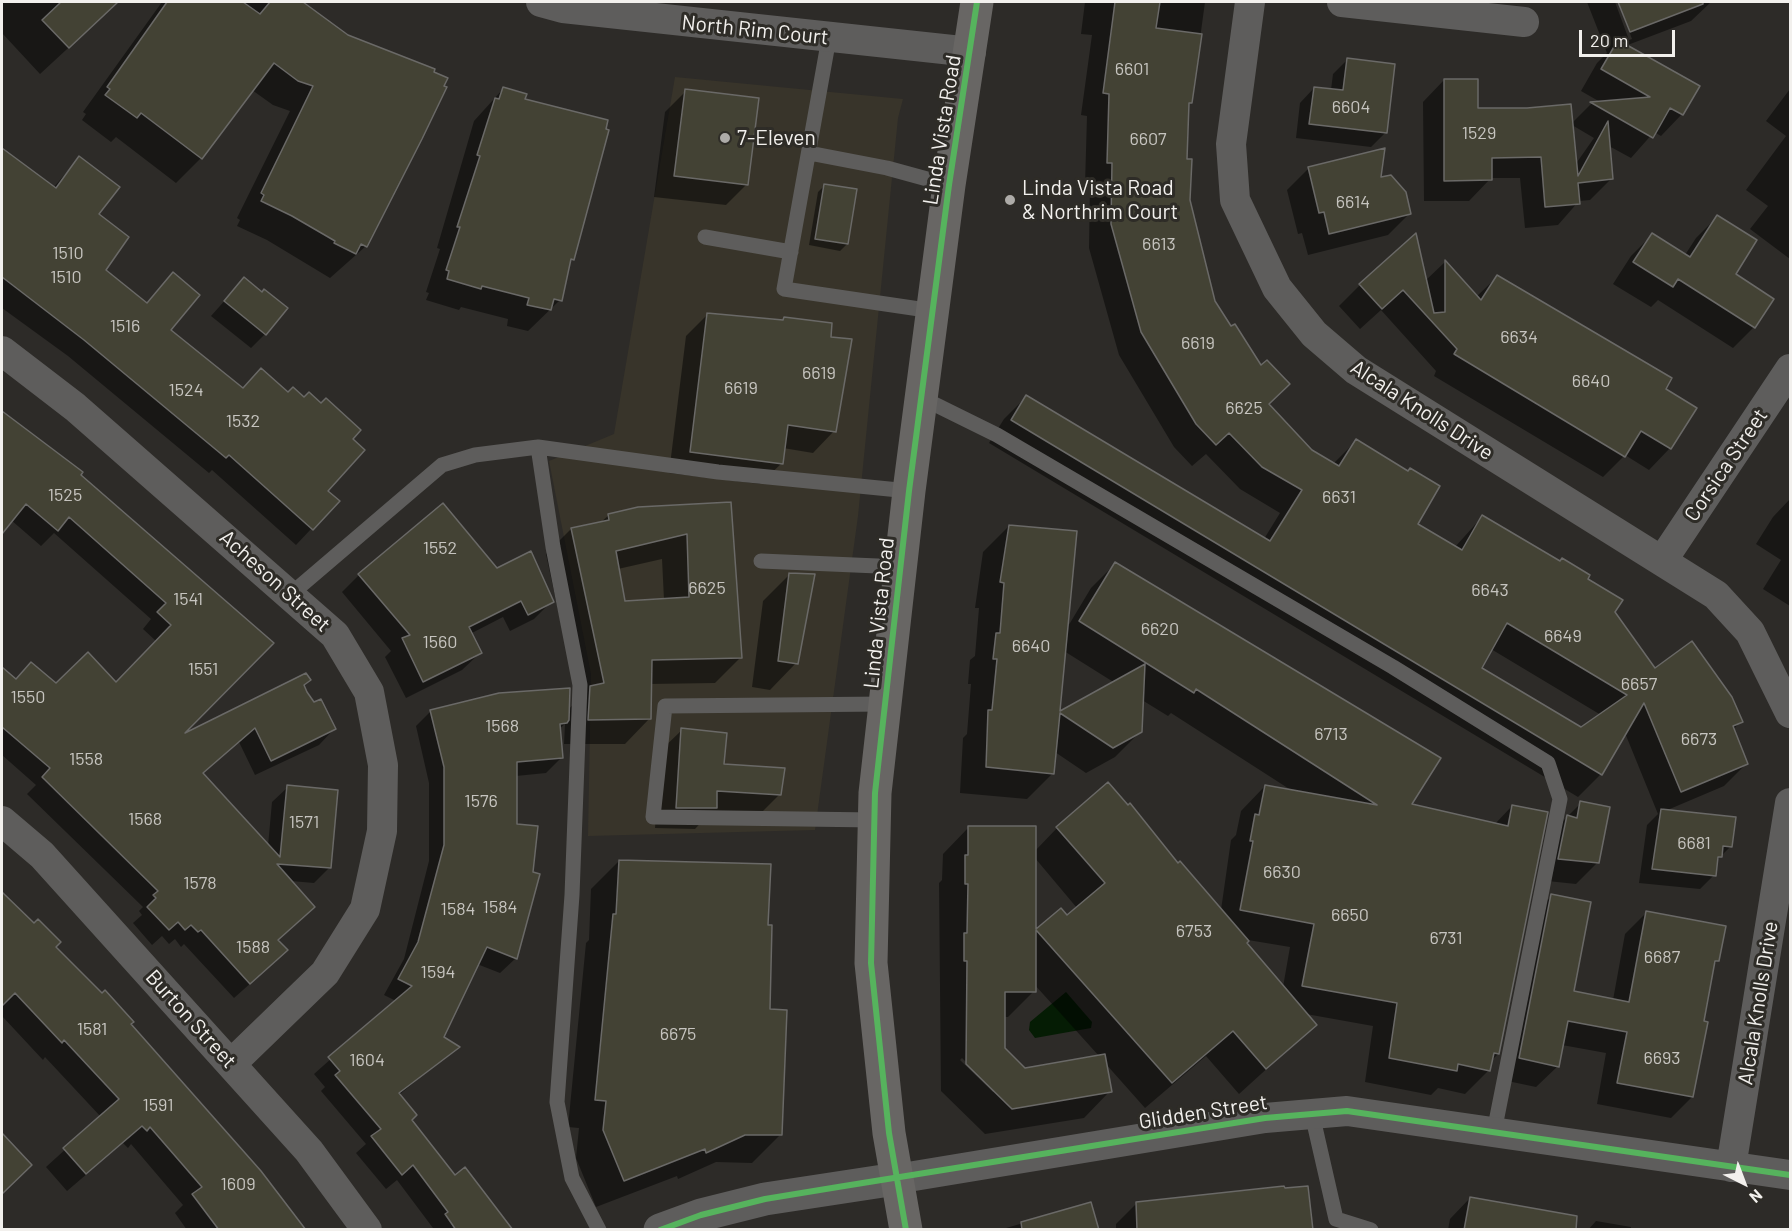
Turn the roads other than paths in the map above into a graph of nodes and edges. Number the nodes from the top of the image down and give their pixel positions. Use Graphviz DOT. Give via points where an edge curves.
graph roads {
  1 [pos="541,2"];
  2 [pos="977,2"];
  3 [pos="1250,2"];
  4 [pos="1342,2"];
  5 [pos="1524,22"];
  6 [pos="829,38"];
  7 [pos="971,52"];
  8 [pos="809,153"];
  9 [pos="949,185"];
  10 [pos="705,237"];
  11 [pos="791,252"];
  12 [pos="933,311"];
  13 [pos="2,351"];
  14 [pos="1791,369"];
  15 [pos="921,398"];
  16 [pos="538,447"];
  17 [pos="909,491"];
  18 [pos="760,561"];
  19 [pos="1662,561"];
  20 [pos="901,567"];
  21 [pos="291,594"];
  22 [pos="886,704"];
  23 [pos="1791,713"];
  24 [pos="1791,803"];
  25 [pos="875,820"];
  26 [pos="2,821"];
  27 [pos="231,1064"];
  28 [pos="1312,1114"];
  29 [pos="1494,1132"];
  30 [pos="1731,1167"];
  31 [pos="1791,1175"];
  32 [pos="896,1179"];
  33 [pos="367,1230"];
  34 [pos="599,1230"];
  35 [pos="660,1230"];
  36 [pos="906,1230"];
  37 [pos="1371,1230"];
  1 -- 6 [label="street, North Rim Court" via="563,8"];
  2 -- 7 [label="main road, Linda Vista Road"];
  3 -- 19 [label="street, Alcala Knolls Drive" via="1231,144 1235,200 1277,288 1314,334 1356,370"];
  4 -- 5 [label="street"];
  6 -- 7 [label="street, North Rim Court"];
  6 -- 8 [label="lane"];
  7 -- 9 [label="main road, Linda Vista Road"];
  8 -- 9 [label="lane"];
  8 -- 11 [label="lane"];
  9 -- 12 [label="main road, Linda Vista Road"];
  10 -- 11 [label="lane"];
  11 -- 12 [label="lane" via="784,289"];
  12 -- 15 [label="main road, Linda Vista Road"];
  13 -- 21 [label="street, Acheson Street" via="75,407"];
  14 -- 19 [label="street, Corsica Street"];
  15 -- 17 [label="main road, Linda Vista Road"];
  15 -- 29 [label="lane" via="997,435 1393,667 1548,763 1560,799"];
  16 -- 17 [label="lane" via="718,472"];
  16 -- 21 [label="lane" via="475,455 442,465"];
  16 -- 34 [label="lane" via="580,685 572,894 557,1102 572,1178"];
  17 -- 20 [label="main road, Linda Vista Road"];
  18 -- 20 [label="lane"];
  19 -- 23 [label="street, Alcala Knolls Drive" via="1716,595 1750,632"];
  20 -- 22 [label="main road, Linda Vista Road"];
  21 -- 27 [label="street, Acheson Street" via="335,635 369,692 383,765 382,831 365,909 325,973"];
  22 -- 25 [label="main road, Linda Vista Road"];
  22 -- 25 [label="lane" via="665,706 652,817"];
  24 -- 30 [label="street, Alcala Knolls Drive"];
  25 -- 32 [label="main road, Linda Vista Road" via="872,963"];
  26 -- 27 [label="street, Burton Street" via="42,855"];
  27 -- 33 [label="street, Burton Street" via="309,1151"];
  28 -- 29 [label="street, Glidden Street" via="1347,1111"];
  28 -- 32 [label="street, Glidden Street" via="1265,1118"];
  28 -- 37 [label="lane" via="1336,1219"];
  29 -- 30 [label="street, Glidden Street"];
  30 -- 31 [label="street, Glidden Street"];
  32 -- 35 [label="street, Glidden Street" via="765,1200 700,1215"];
  32 -- 36 [label="main road, Linda Vista Road"];
}
